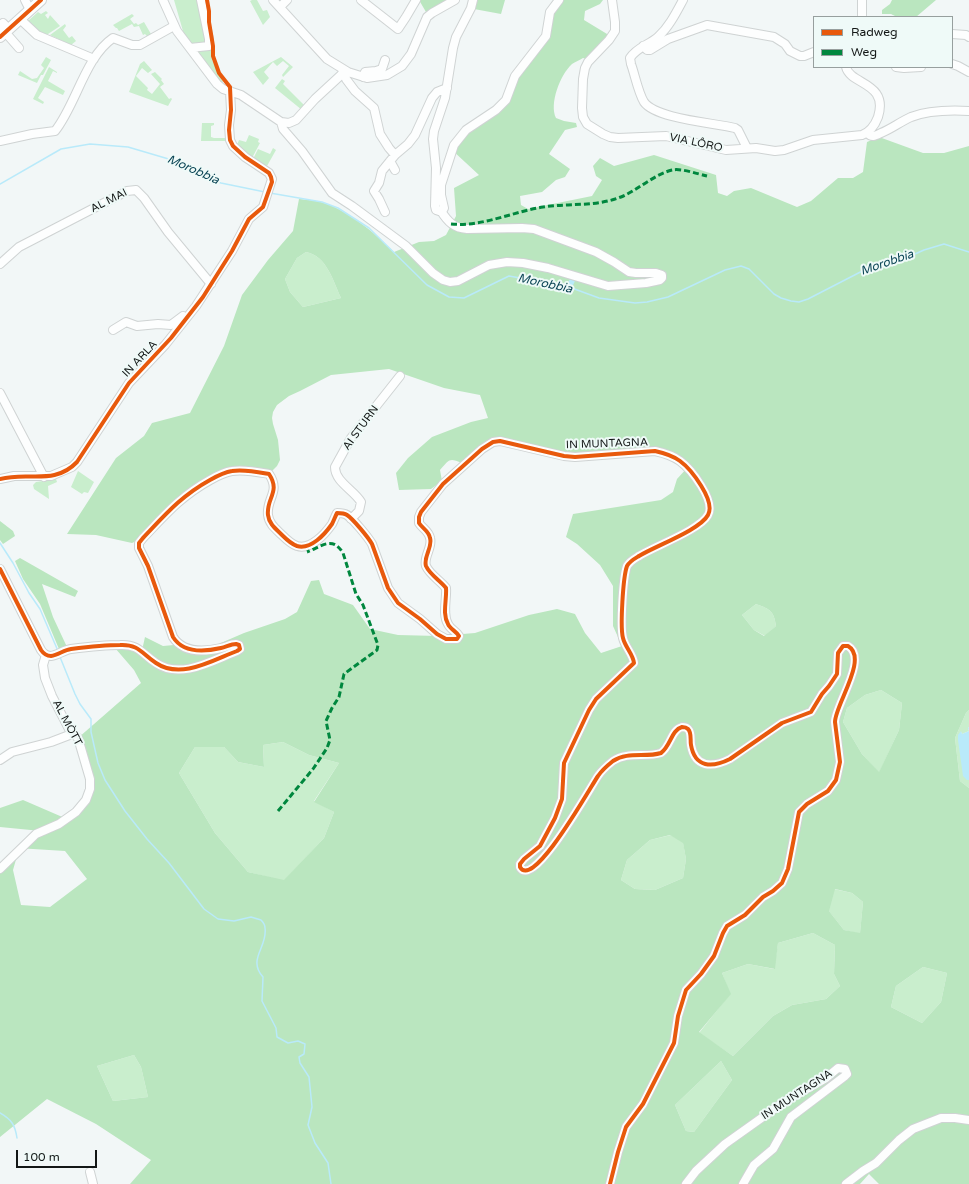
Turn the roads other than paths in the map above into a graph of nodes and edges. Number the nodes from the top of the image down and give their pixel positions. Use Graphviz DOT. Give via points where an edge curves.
graph roads {
  1 [pos="25,0"];
  2 [pos="41,0"];
  3 [pos="163,0"];
  4 [pos="201,0"];
  5 [pos="273,0"];
  6 [pos="287,0"];
  7 [pos="361,0"];
  8 [pos="416,0"];
  9 [pos="455,0"];
  10 [pos="473,0"];
  11 [pos="559,0"];
  12 [pos="612,0"];
  13 [pos="683,0"];
  14 [pos="862,0"];
  15 [pos="280,8"];
  16 [pos="30,10"];
  17 [pos="862,16"];
  18 [pos="20,19"];
  19 [pos="174,26"];
  20 [pos="4,31"];
  21 [pos="953,34"];
  22 [pos="969,38"];
  23 [pos="643,46"];
  24 [pos="18,48"];
  25 [pos="190,48"];
  26 [pos="813,52"];
  27 [pos="94,59"];
  28 [pos="385,60"];
  29 [pos="953,64"];
  30 [pos="846,68"];
  31 [pos="344,70"];
  32 [pos="969,72"];
  33 [pos="363,77"];
  34 [pos="447,88"];
  35 [pos="230,91"];
  36 [pos="969,111"];
  37 [pos="281,122"];
  38 [pos="867,133"];
  39 [pos="0,141"];
  40 [pos="747,148"];
  41 [pos="393,158"];
  42 [pos="395,170"];
  43 [pos="440,211"];
  44 [pos="385,212"];
  45 [pos="0,264"];
  46 [pos="211,284"];
  47 [pos="191,312"];
  48 [pos="113,330"];
  49 [pos="400,376"];
  50 [pos="0,393"];
  51 [pos="44,477"];
  52 [pos="0,479"];
  53 [pos="351,519"];
  54 [pos="0,569"];
  55 [pos="50,655"];
  56 [pos="72,734"];
  57 [pos="0,760"];
  58 [pos="0,868"];
  59 [pos="969,1120"];
  60 [pos="90,1172"];
  61 [pos="93,1184"];
  62 [pos="610,1184"];
  63 [pos="686,1184"];
  64 [pos="743,1184"];
  65 [pos="846,1184"];
  1 -- 16 [label="street"];
  2 -- 16 [label="main road"];
  3 -- 19 [label="street"];
  4 -- 25 [label="street" via="209,46"];
  5 -- 15 [label="street"];
  6 -- 15 [label="street"];
  7 -- 8 [label="street" via="398,29"];
  9 -- 33 [label="street" via="427,17 411,54 402,66 387,75"];
  10 -- 34 [label="street" via="453,48"];
  11 -- 43 [label="street" via="550,12 546,36 515,76 506,100 466,130 454,145 442,181 441,195 444,208"];
  12 -- 40 [label="street, VIA LÔRO" via="616,25 612,37 590,60 584,72 582,113 588,124 614,138 666,136 726,150"];
  13 -- 23 [label="street" via="663,32"];
  14 -- 17 [label="street"];
  15 -- 31 [label="street" via="324,56"];
  16 -- 18 [label="main road"];
  18 -- 20 [label="main road"];
  18 -- 27 [label="street" via="36,35"];
  19 -- 25 [label="street"];
  19 -- 27 [label="street" via="140,45 112,38"];
  20 -- 24 [label="street"];
  21 -- 22 [label="street" via="966,35"];
  23 -- 26 [label="street" via="650,50 668,39 707,25 774,38 800,56"];
  23 -- 40 [label="street" via="630,60 642,98 647,104 654,110 666,114 735,128"];
  25 -- 35 [label="street" via="217,84"];
  27 -- 39 [label="street" via="54,131"];
  28 -- 33 [label="street" via="382,69 365,72"];
  29 -- 32 [label="street"];
  30 -- 38 [label="street" via="850,75 870,87 878,99 877,118"];
  31 -- 33 [label="street"];
  31 -- 37 [label="street" via="296,120 289,123"];
  31 -- 41 [label="street" via="346,79 355,91 374,108 380,134"];
  34 -- 41 [label="street" via="437,92 432,98 415,135"];
  34 -- 43 [label="street" via="434,135 435,206 436,210"];
  35 -- 37 [label="street" via="241,95"];
  35 -- 46 [label="street, IN ARLA" via="230,140 245,157 269,173 272,183 261,209 249,219"];
  36 -- 38 [label="street, VIA LÔRO" via="951,110 917,116 874,136"];
  37 -- 43 [label="street" via="283,129 332,193 406,246 443,280 458,281 489,265 506,262 548,268 608,286 640,284 662,278 658,273 629,272 596,252 534,229 459,228 451,224"];
  38 -- 40 [label="street, VIA LÔRO" via="860,136 813,140 778,151"];
  41 -- 42 [label="street"];
  41 -- 44 [label="street" via="382,171 374,190"];
  45 -- 46 [label="street, AL MAI" via="19,246 132,190 144,198"];
  46 -- 47 [label="street, IN ARLA"];
  47 -- 48 [label="street" via="171,325 137,326 126,322"];
  47 -- 51 [label="street, IN ARLA" via="130,383 77,462 57,474"];
  49 -- 53 [label="street, AI STURN" via="351,438 335,467 338,477 361,502 359,511"];
  50 -- 51 [label="street"];
  51 -- 52 [label="street, IN ARLA" via="14,476"];
  53 -- 55 [label="street" via="342,512 337,513 326,531 315,542 297,546 269,520 268,506 274,489 269,474 233,470 216,477 195,488 176,503 139,543 173,636 179,645 194,651 236,644 240,649 199,666 177,670 157,663 139,649 127,644 67,650"];
  53 -- 62 [label="street, IN MUNTAGNA" via="372,544 388,588 398,603 437,634 452,640 459,636 445,618 446,588 426,566 431,542 428,532 419,523 419,517 443,484 493,442 500,441 575,457 655,451 665,453 680,461 700,484 709,502 708,516 696,526 630,562 623,581 622,632 634,663 588,710 564,763 562,799 555,818 540,846 520,864 522,870 526,871 540,864 599,775 613,761 624,756 661,753 668,746 676,730 682,727 689,730 692,750 701,763 710,765 727,760 789,719 813,711 837,674 839,651 843,646 848,646 853,652 854,669 835,716 840,758 836,780 831,788 804,806 798,814 792,855 787,875 782,883 745,915 727,926 714,956 686,990 678,1016 674,1043 643,1104 626,1127"];
  54 -- 55 [label="street" via="41,650"];
  55 -- 56 [label="street, AL MÒTT" via="43,665 45,678"];
  56 -- 57 [label="street" via="12,752"];
  56 -- 58 [label="street, AL MÒTT" via="78,738 90,779 87,797 76,812 36,834"];
  59 -- 65 [label="street" via="941,1118 913,1129 876,1163"];
  60 -- 61 [label="street"];
  63 -- 64 [label="street, IN MUNTAGNA" via="725,1144 795,1094 838,1068 845,1069 845,1076 791,1117 773,1149 754,1166"];
}
